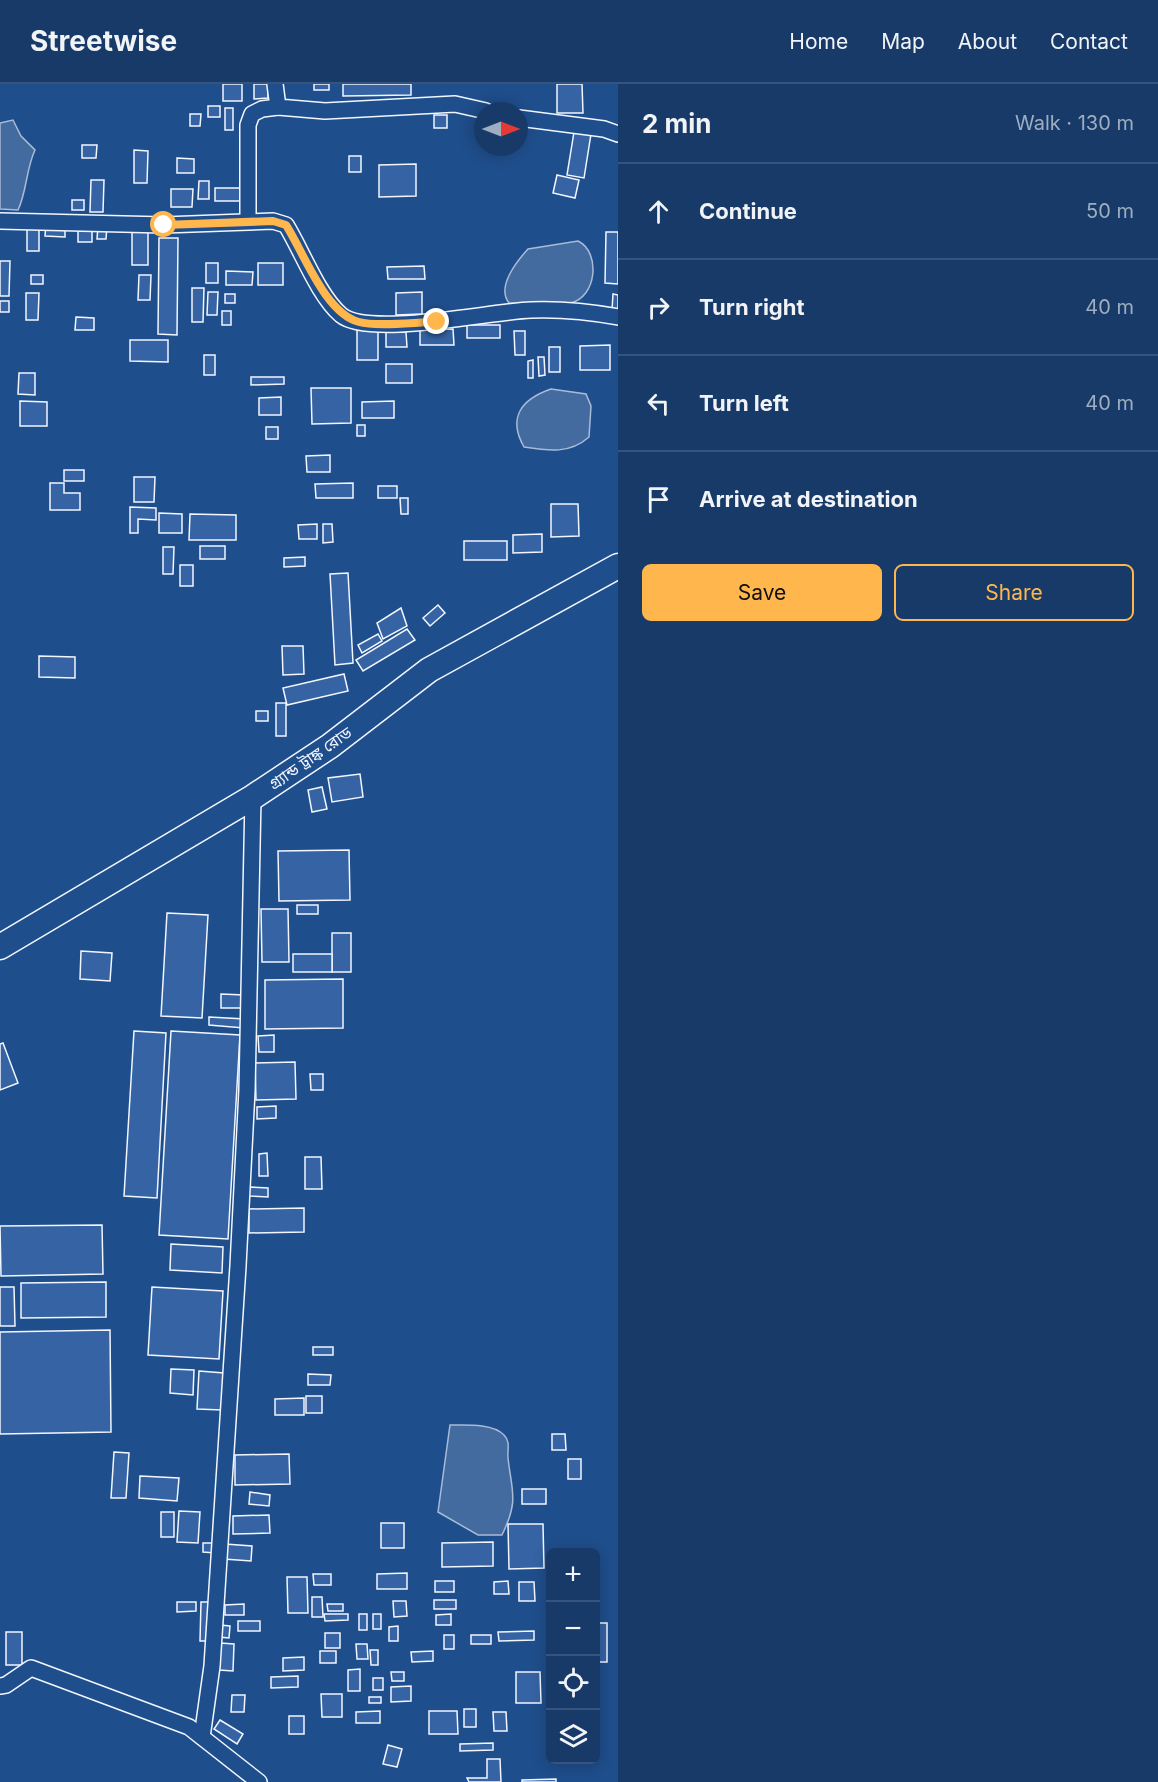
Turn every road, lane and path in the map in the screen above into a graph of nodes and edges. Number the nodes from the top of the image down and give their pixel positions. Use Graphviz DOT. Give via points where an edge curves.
graph roads {
  1 [pos="275,84"];
  2 [pos="278,107"];
  3 [pos="474,108"];
  4 [pos="528,119"];
  5 [pos="618,134"];
  6 [pos="0,221"];
  7 [pos="248,221"];
  8 [pos="618,317"];
  9 [pos="618,566"];
  10 [pos="253,797"];
  11 [pos="0,947"];
  12 [pos="0,1686"];
  13 [pos="202,1737"];
  14 [pos="260,1782"];
  1 -- 2 [label="street"];
  2 -- 3 [label="street" via="325,111 455,104"];
  2 -- 7 [label="street" via="252,114 248,125"];
  4 -- 5 [label="street"];
  6 -- 7 [label="street" via="164,225"];
  7 -- 8 [label="street" via="286,225 329,299 342,315 360,323 437,322 531,310"];
  9 -- 10 [label="highway, গ্র্যান্ড ট্রাঙ্ক রোড" via="429,670 330,746"];
  10 -- 11 [label="highway, গ্র্যান্ড ট্রাঙ্ক রোড"];
  10 -- 13 [label="street" via="247,1090 238,1266 214,1632"];
  12 -- 13 [label="street" via="31,1668 189,1727"];
  13 -- 14 [label="street"];
}
